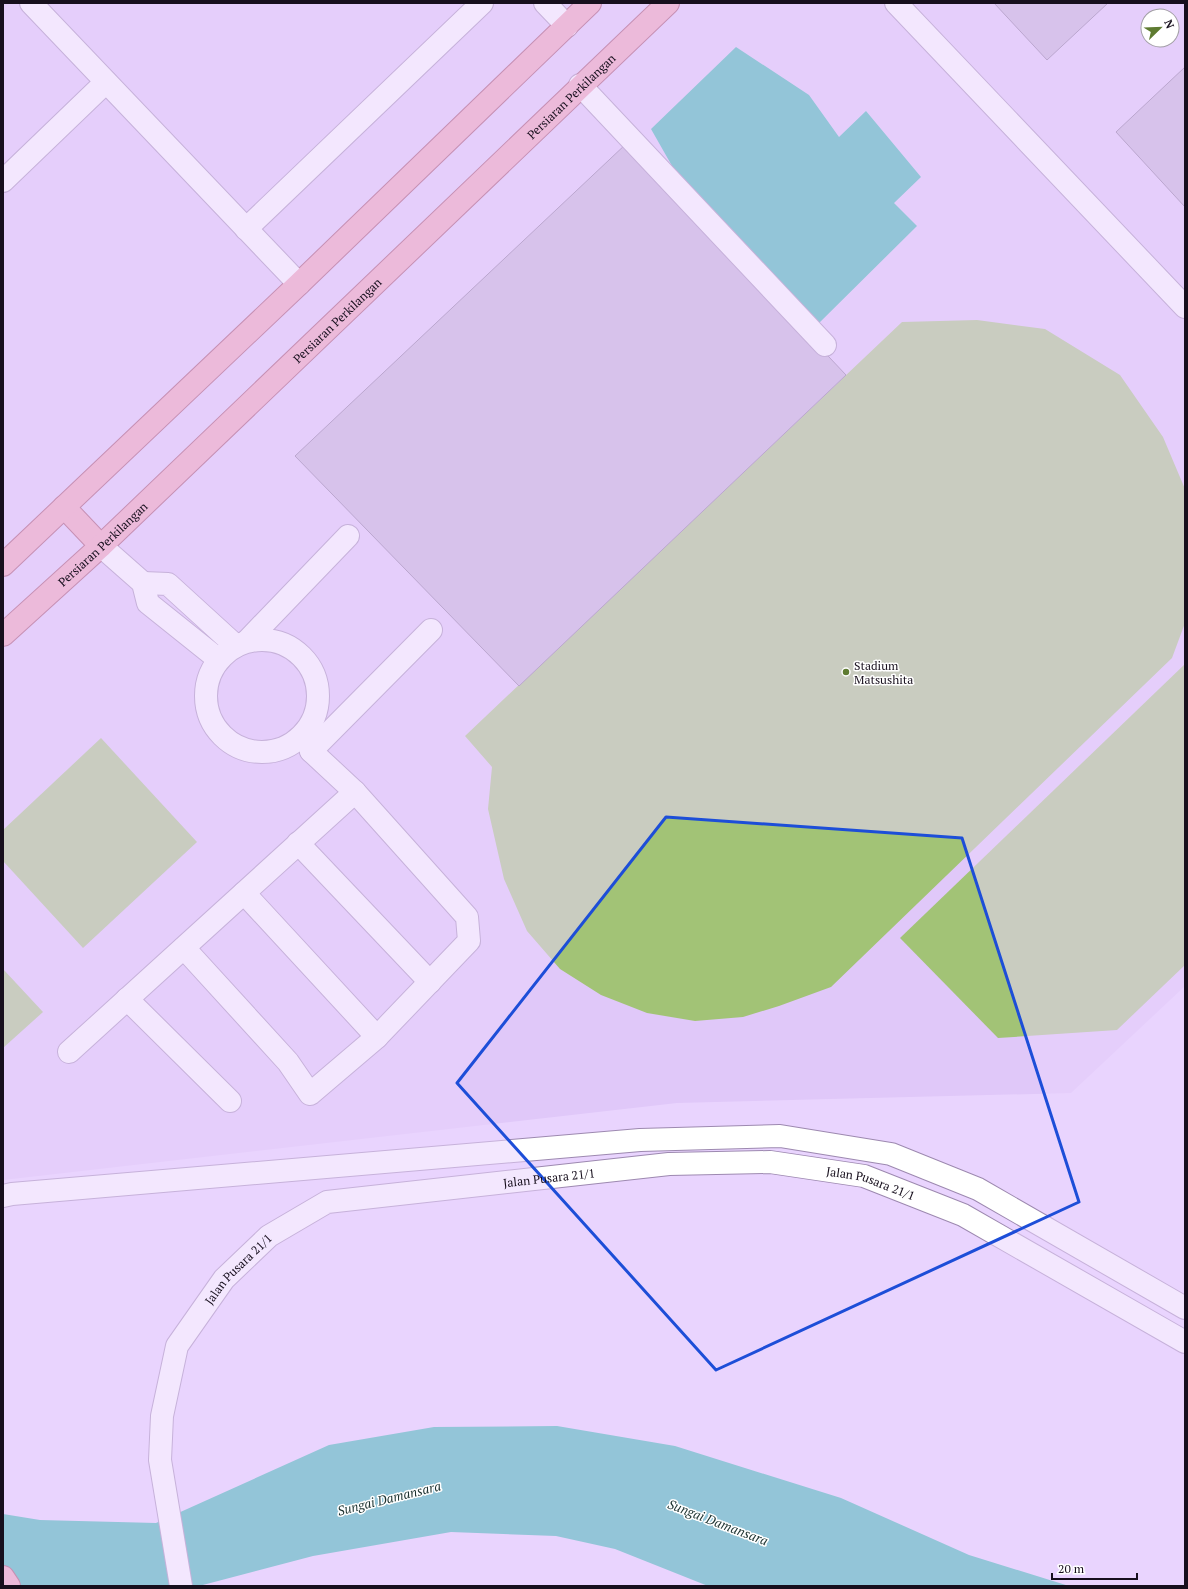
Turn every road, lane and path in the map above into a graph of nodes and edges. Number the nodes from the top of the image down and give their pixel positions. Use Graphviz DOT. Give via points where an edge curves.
graph roads {
  1 [pos="31,3"];
  2 [pos="482,3"];
  3 [pos="545,3"];
  4 [pos="590,3"];
  5 [pos="668,3"];
  6 [pos="896,3"];
  7 [pos="567,26"];
  8 [pos="106,82"];
  9 [pos="580,85"];
  10 [pos="3,181"];
  11 [pos="246,229"];
  12 [pos="299,284"];
  13 [pos="1185,307"];
  14 [pos="825,345"];
  15 [pos="64,507"];
  16 [pos="348,536"];
  17 [pos="101,546"];
  18 [pos="3,565"];
  19 [pos="143,583"];
  20 [pos="431,630"];
  21 [pos="3,635"];
  22 [pos="242,643"];
  23 [pos="218,659"];
  24 [pos="308,742"];
  25 [pos="355,792"];
  26 [pos="298,843"];
  27 [pos="244,893"];
  28 [pos="184,948"];
  29 [pos="430,982"];
  30 [pos="127,999"];
  31 [pos="377,1037"];
  32 [pos="69,1052"];
  33 [pos="230,1101"];
  34 [pos="3,1196"];
  35 [pos="1185,1308"];
  36 [pos="1185,1342"];
  37 [pos="3,1577"];
  38 [pos="9,1586"];
  39 [pos="181,1586"];
  1 -- 8 [label="street"];
  2 -- 11 [label="street"];
  3 -- 7 [label="street"];
  4 -- 7 [label="main road"];
  5 -- 9 [label="main road, Persiaran Perkilangan"];
  6 -- 13 [label="street"];
  7 -- 12 [label="main road"];
  8 -- 10 [label="street"];
  8 -- 11 [label="street"];
  9 -- 14 [label="street"];
  9 -- 17 [label="main road, Persiaran Perkilangan"];
  11 -- 12 [label="street"];
  12 -- 15 [label="main road"];
  15 -- 17 [label="main road"];
  15 -- 18 [label="main road"];
  16 -- 22 [label="street"];
  17 -- 19 [label="street"];
  17 -- 21 [label="main road, Persiaran Perkilangan"];
  19 -- 22 [label="street" via="168,584"];
  19 -- 23 [label="street" via="148,603"];
  20 -- 24 [label="street"];
  22 -- 23 [label="street"];
  22 -- 24 [label="street" via="284,643 311,666 320,701"];
  23 -- 24 [label="street" via="205,692 213,727 241,750 276,752"];
  24 -- 25 [label="street"];
  25 -- 26 [label="street"];
  25 -- 29 [label="street" via="467,918 469,941"];
  26 -- 27 [label="street"];
  26 -- 29 [label="street"];
  27 -- 28 [label="street"];
  27 -- 31 [label="street"];
  28 -- 30 [label="street"];
  28 -- 31 [label="street" via="288,1062 310,1094"];
  29 -- 31 [label="street"];
  30 -- 32 [label="street"];
  30 -- 33 [label="street"];
  34 -- 35 [label="street" via="640,1140 780,1136 891,1154 978,1189"];
  36 -- 39 [label="street, Jalan Pusara 21/1" via="963,1215 864,1176 770,1162 669,1164 327,1202 269,1236 224,1279 177,1346 162,1416 160,1460"];
  37 -- 38 [label="main road"];
}
